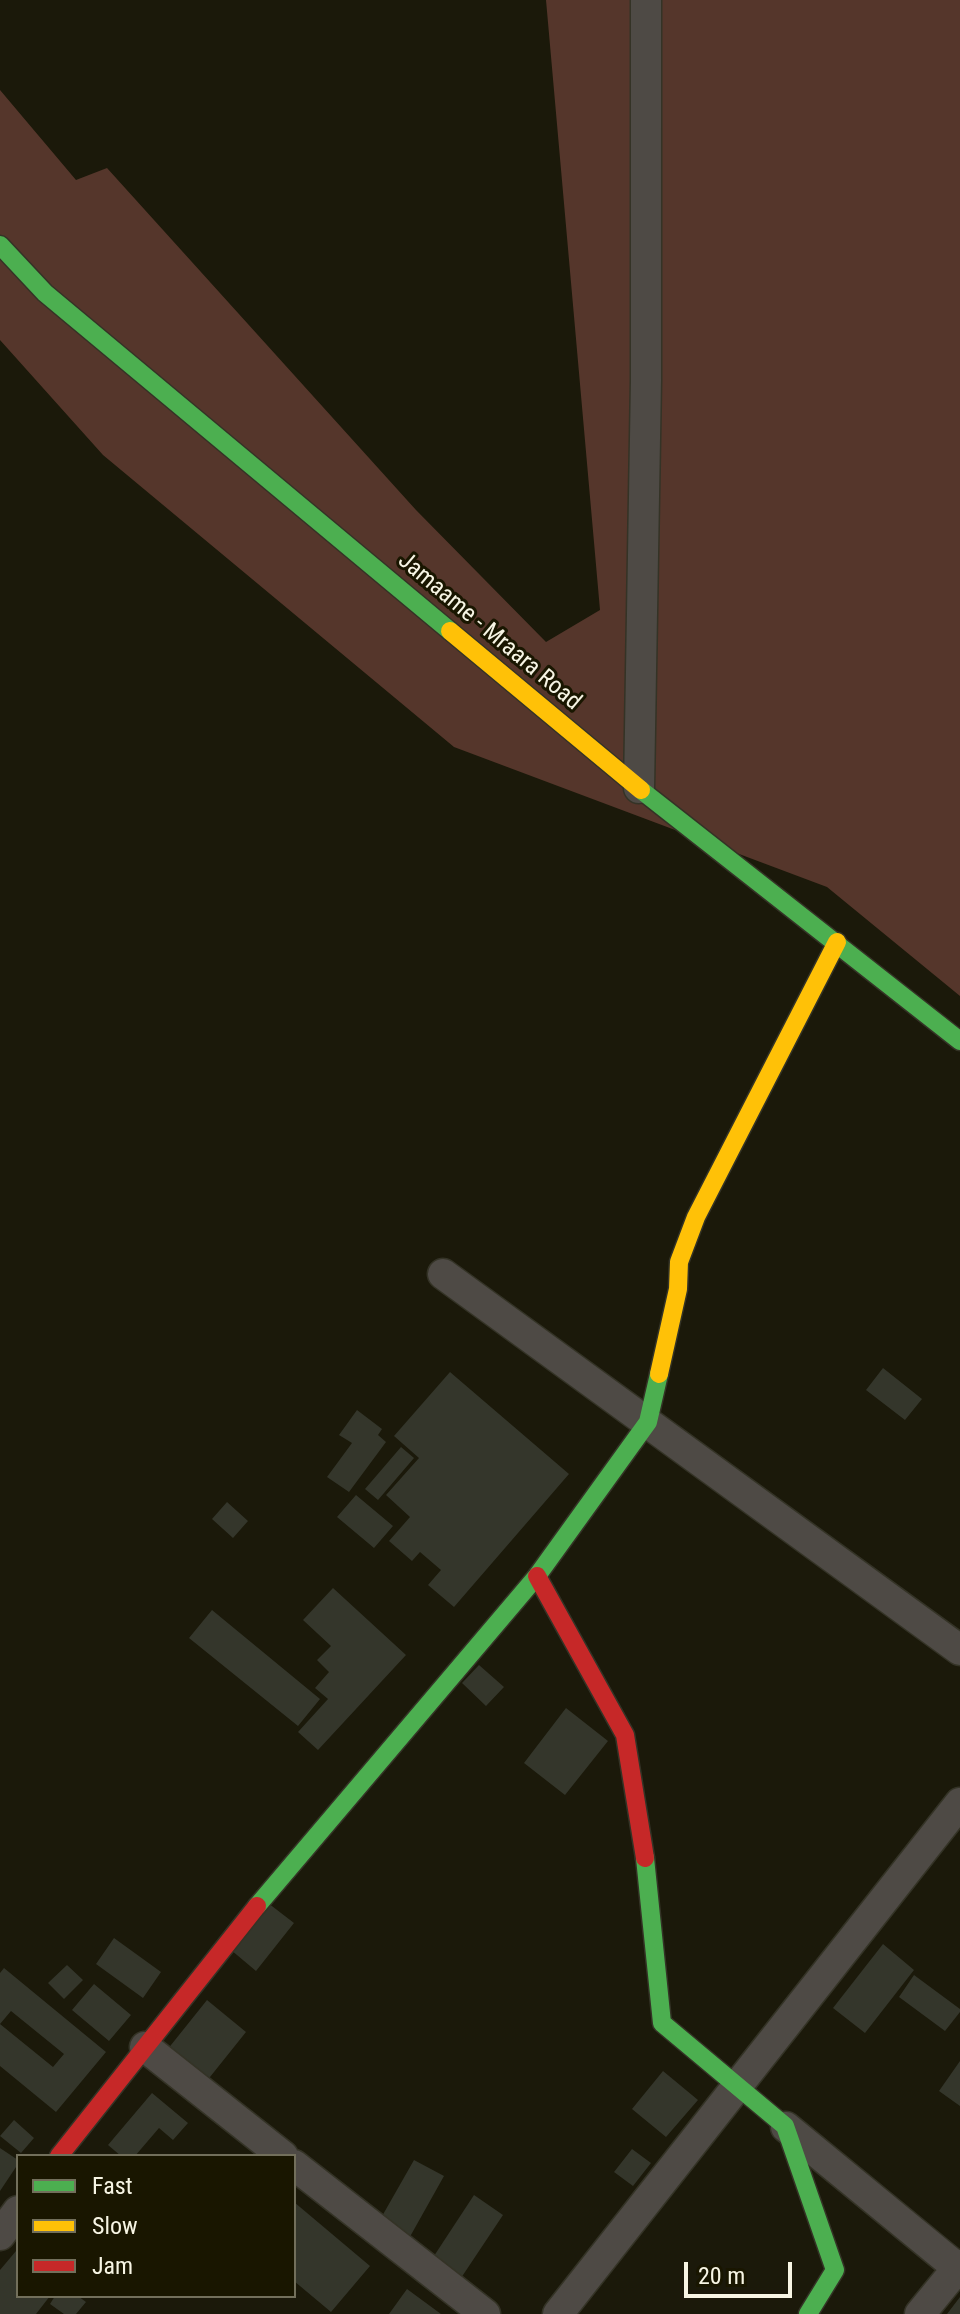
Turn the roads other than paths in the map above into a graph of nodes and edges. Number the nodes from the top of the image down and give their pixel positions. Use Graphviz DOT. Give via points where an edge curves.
graph roads {
  1 [pos="646,0"];
  2 [pos="0,245"];
  3 [pos="639,788"];
  4 [pos="837,942"];
  5 [pos="960,1041"];
  6 [pos="443,1274"];
  7 [pos="648,1422"];
  8 [pos="537,1576"];
  9 [pos="960,1650"];
  10 [pos="960,1803"];
  11 [pos="145,2047"];
  12 [pos="738,2086"];
  13 [pos="785,2126"];
  14 [pos="61,2154"];
  15 [pos="280,2154"];
  16 [pos="296,2167"];
  17 [pos="16,2214"];
  18 [pos="0,2235"];
  19 [pos="959,2268"];
  20 [pos="485,2314"];
  21 [pos="558,2314"];
  22 [pos="808,2314"];
  23 [pos="920,2314"];
  1 -- 3 [label="street"];
  2 -- 3 [label="street, Jamaame - Mraara Road" via="45,293"];
  3 -- 4 [label="street, Jamaame - Mraara Road"];
  4 -- 5 [label="street, Jamaame - Mraara Road"];
  4 -- 7 [label="street" via="696,1217 679,1262 678,1289"];
  6 -- 7 [label="street"];
  7 -- 8 [label="street"];
  7 -- 9 [label="street"];
  8 -- 11 [label="street" via="280,1876"];
  8 -- 12 [label="street" via="625,1735 648,1878 662,2023"];
  10 -- 12 [label="street"];
  11 -- 14 [label="street"];
  11 -- 15 [label="street"];
  12 -- 13 [label="street"];
  12 -- 21 [label="street"];
  13 -- 19 [label="street"];
  13 -- 22 [label="street" via="835,2270"];
  16 -- 20 [label="street"];
  17 -- 18 [label="street"];
  19 -- 23 [label="street"];
}
